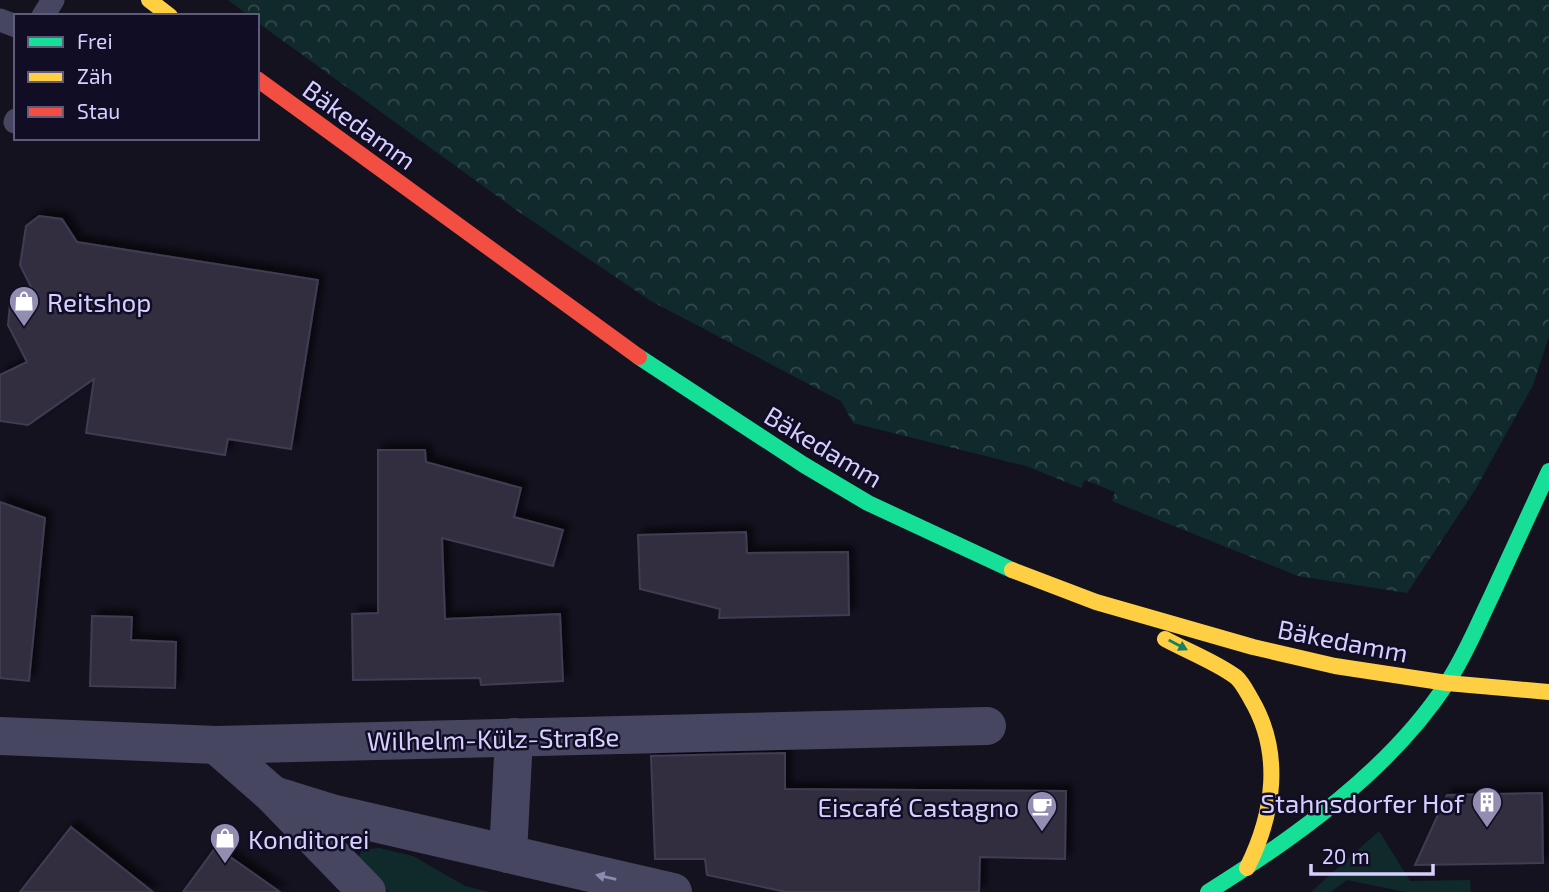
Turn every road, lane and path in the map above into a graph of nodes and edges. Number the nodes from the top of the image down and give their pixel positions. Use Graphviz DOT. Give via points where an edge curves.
graph roads {
  1 [pos="149,0"];
  2 [pos="167,14"];
  3 [pos="259,80"];
  4 [pos="1549,471"];
  5 [pos="1096,602"];
  6 [pos="1447,683"];
  7 [pos="1549,692"];
  8 [pos="987,726"];
  9 [pos="0,736"];
  10 [pos="514,737"];
  11 [pos="216,745"];
  12 [pos="273,795"];
  13 [pos="508,854"];
  14 [pos="1247,868"];
  15 [pos="366,892"];
  16 [pos="673,892"];
  17 [pos="1208,892"];
  1 -- 2 [label="street"];
  3 -- 5 [label="street, Bäkedamm" via="636,355 804,465 931,534"];
  4 -- 6 [label="street" via="1482,619"];
  5 -- 6 [label="street, Bäkedamm" via="1309,661"];
  5 -- 14 [label="street, one-way" via="1238,678 1259,713 1268,744 1271,787 1261,839"];
  6 -- 7 [label="street"];
  6 -- 14 [label="street" via="1411,732 1361,780"];
  8 -- 10 [label="street, Wilhelm-Külz-Straße"];
  9 -- 11 [label="street, Wilhelm-Külz-Straße"];
  10 -- 11 [label="street, Wilhelm-Külz-Straße"];
  10 -- 13 [label="street"];
  11 -- 12 [label="street"];
  12 -- 13 [label="street"];
  12 -- 15 [label="street"];
  16 -- 13 [label="street, one-way"];
  14 -- 17 [label="street"];
}
